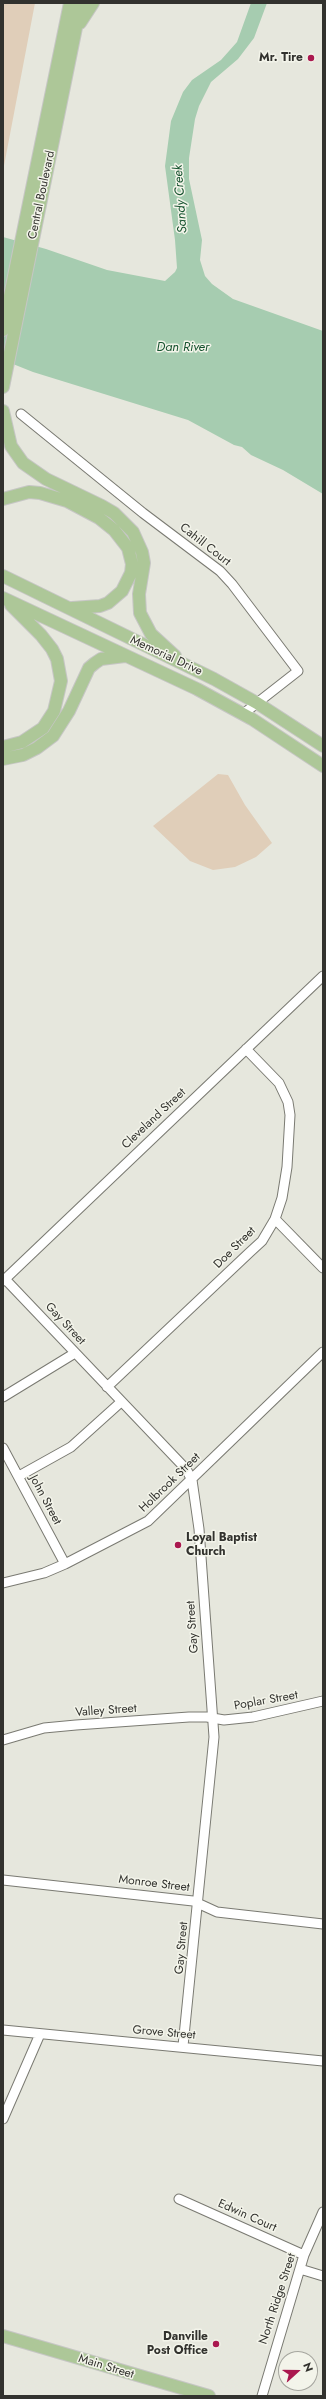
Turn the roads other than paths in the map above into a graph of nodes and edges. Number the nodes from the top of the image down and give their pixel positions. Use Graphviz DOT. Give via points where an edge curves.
graph roads {
  1 [pos="62,3"];
  2 [pos="70,3"];
  3 [pos="81,3"];
  4 [pos="93,3"];
  5 [pos="70,29"];
  6 [pos="31,219"];
  7 [pos="3,330"];
  8 [pos="3,387"];
  9 [pos="3,411"];
  10 [pos="21,414"];
  11 [pos="3,499"];
  12 [pos="3,576"];
  13 [pos="4,598"];
  14 [pos="70,608"];
  15 [pos="128,656"];
  16 [pos="177,661"];
  17 [pos="257,703"];
  18 [pos="243,714"];
  19 [pos="323,746"];
  20 [pos="3,747"];
  21 [pos="3,759"];
  22 [pos="323,766"];
  23 [pos="323,976"];
  24 [pos="246,1049"];
  25 [pos="275,1219"];
  26 [pos="323,1268"];
  27 [pos="4,1280"];
  28 [pos="323,1352"];
  29 [pos="75,1353"];
  30 [pos="107,1387"];
  31 [pos="3,1397"];
  32 [pos="121,1402"];
  33 [pos="3,1448"];
  34 [pos="19,1476"];
  35 [pos="192,1480"];
  36 [pos="64,1564"];
  37 [pos="3,1583"];
  38 [pos="323,1701"];
  39 [pos="213,1718"];
  40 [pos="3,1740"];
  41 [pos="3,1880"];
  42 [pos="198,1903"];
  43 [pos="323,1924"];
  44 [pos="3,2030"];
  45 [pos="40,2034"];
  46 [pos="183,2046"];
  47 [pos="323,2061"];
  48 [pos="3,2119"];
  49 [pos="179,2199"];
  50 [pos="323,2212"];
  51 [pos="304,2255"];
  52 [pos="300,2268"];
  53 [pos="323,2276"];
  54 [pos="3,2336"];
  55 [pos="208,2396"];
  56 [pos="262,2396"];
  1 -- 5 [label="main road"];
  2 -- 5 [label="main road, Central Boulevard"];
  3 -- 5 [label="main road, Central Boulevard"];
  4 -- 5 [label="main road"];
  5 -- 6 [label="main road, Central Boulevard"];
  6 -- 7 [label="main road, Central Boulevard"];
  6 -- 8 [label="main road, Central Boulevard"];
  9 -- 16 [label="main road" via="11,446 23,463 46,479 108,509 133,532 144,563 139,594 140,613 151,634"];
  10 -- 17 [label="street, Cahill Court" via="143,513 220,571 232,584 298,671"];
  11 -- 14 [label="main road" via="29,492 67,501 104,522 118,534 128,548 132,564 131,573 122,591 108,603 100,606"];
  12 -- 14 [label="main road, Memorial Drive"];
  13 -- 15 [label="main road, Memorial Drive"];
  13 -- 20 [label="main road" via="42,635 52,649 57,659 61,681 54,711 43,728 22,742"];
  14 -- 16 [label="main road, Memorial Drive"];
  15 -- 18 [label="main road, Memorial Drive"];
  15 -- 21 [label="main road" via="101,659 95,663 89,668 69,711 53,736 32,751"];
  16 -- 17 [label="main road, Memorial Drive"];
  17 -- 18 [label="street, Cahill Court"];
  17 -- 19 [label="main road, Memorial Drive"];
  18 -- 22 [label="main road, Memorial Drive"];
  23 -- 24 [label="street, Cleveland Street"];
  24 -- 25 [label="street, Doe Street" via="279,1083 288,1102 290,1115 287,1168 282,1198"];
  24 -- 27 [label="street, Cleveland Street"];
  25 -- 26 [label="street"];
  25 -- 30 [label="street, Doe Street" via="262,1240 250,1252"];
  27 -- 29 [label="street, Gay Street"];
  28 -- 35 [label="street, Holbrook Street"];
  29 -- 30 [label="street, Gay Street"];
  29 -- 31 [label="street"];
  30 -- 32 [label="street, Gay Street"];
  32 -- 34 [label="street" via="71,1447"];
  32 -- 35 [label="street, Gay Street" via="186,1469"];
  33 -- 34 [label="street, John Street"];
  34 -- 36 [label="street, John Street"];
  35 -- 36 [label="street, Holbrook Street" via="142,1525"];
  35 -- 39 [label="street, Gay Street" via="199,1529"];
  36 -- 37 [label="street, Holbrook Street" via="44,1573"];
  38 -- 39 [label="street, Poplar Street" via="253,1717 224,1720"];
  39 -- 40 [label="street, Valley Street" via="189,1717 44,1728"];
  39 -- 42 [label="street, Gay Street" via="214,1737"];
  41 -- 42 [label="street, Monroe Street"];
  42 -- 43 [label="street, Monroe Street" via="217,1912"];
  42 -- 46 [label="street, Gay Street"];
  44 -- 45 [label="street, Grove Street"];
  45 -- 46 [label="street, Grove Street"];
  45 -- 48 [label="street"];
  46 -- 47 [label="street, Grove Street"];
  49 -- 51 [label="street, Edwin Court"];
  50 -- 51 [label="street, North Ridge Street"];
  51 -- 52 [label="street, North Ridge Street"];
  52 -- 53 [label="street"];
  52 -- 56 [label="street, North Ridge Street"];
  54 -- 55 [label="main road, Main Street"];
}
